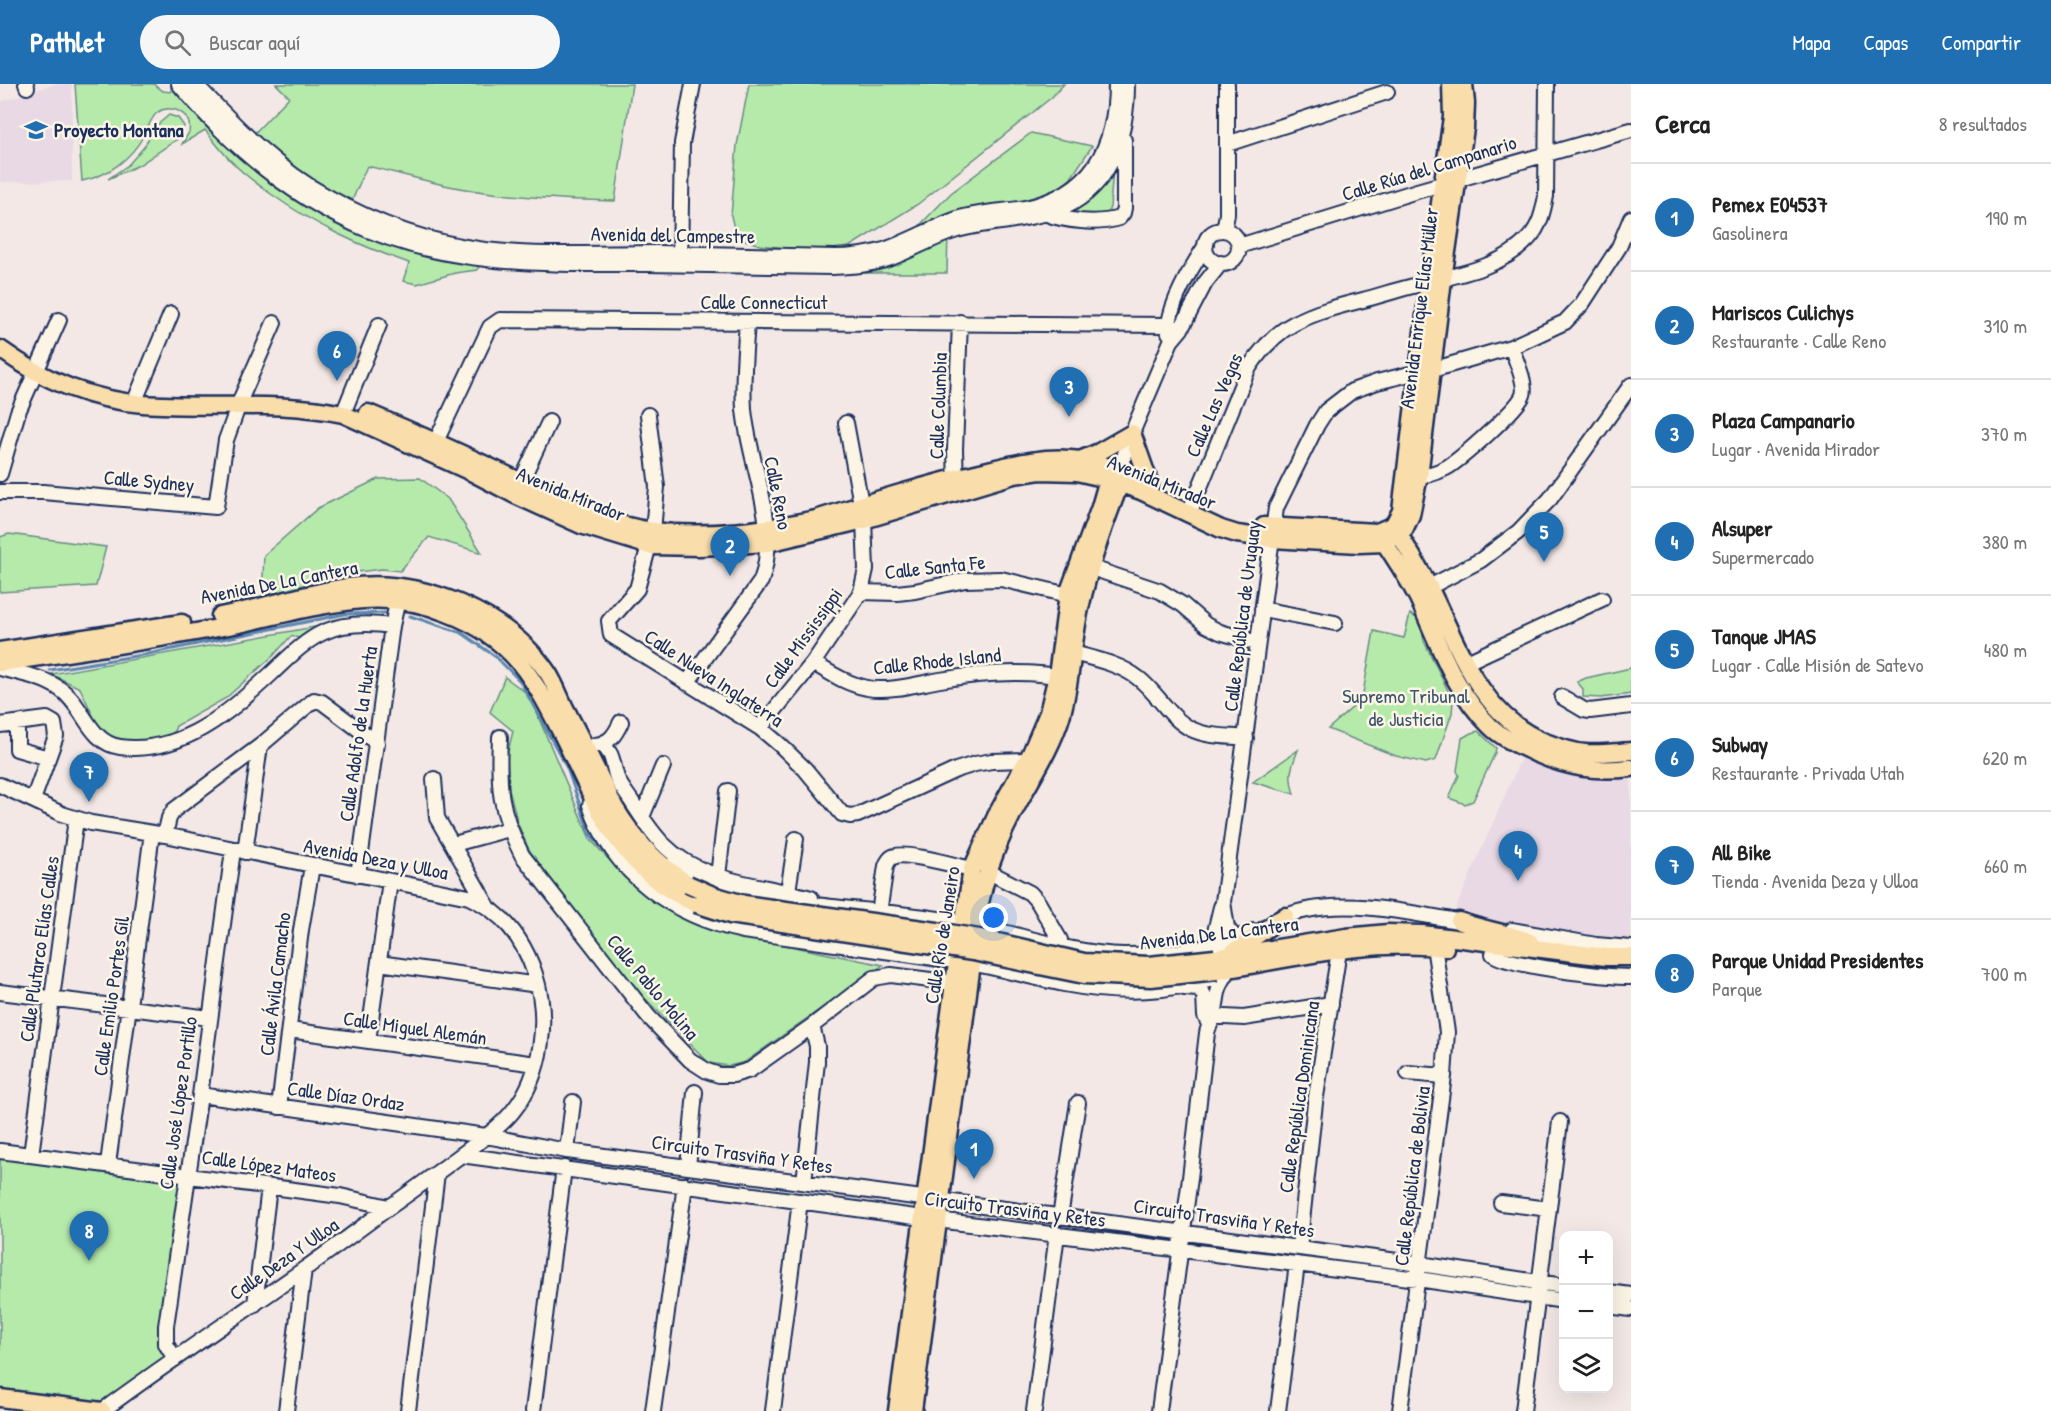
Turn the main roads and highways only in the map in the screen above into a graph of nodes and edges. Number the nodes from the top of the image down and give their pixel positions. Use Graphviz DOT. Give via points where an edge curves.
graph roads {
  1 [pos="1450,84"];
  2 [pos="1464,84"];
  3 [pos="1450,182"];
  4 [pos="0,336"];
  5 [pos="0,349"];
  6 [pos="38,369"];
  7 [pos="1078,466"];
  8 [pos="1117,473"];
  9 [pos="1146,488"];
  10 [pos="1105,509"];
  11 [pos="1389,534"];
  12 [pos="1422,591"];
  13 [pos="1075,596"];
  14 [pos="0,651"];
  15 [pos="525,658"];
  16 [pos="0,663"];
  17 [pos="1063,677"];
  18 [pos="1631,751"];
  19 [pos="1631,768"];
  20 [pos="980,870"];
  21 [pos="1285,916"];
  22 [pos="1459,921"];
  23 [pos="1550,951"];
  24 [pos="1631,957"];
  25 [pos="1219,961"];
  26 [pos="965,962"];
  27 [pos="1604,962"];
  28 [pos="1631,968"];
  29 [pos="932,1200"];
  30 [pos="930,1219"];
  31 [pos="0,1398"];
  32 [pos="50,1408"];
  33 [pos="102,1411"];
  34 [pos="897,1411"];
  35 [pos="913,1411"];
  1 -- 3 [label="main road, Avenida Enrique Elías Müller"];
  2 -- 3 [label="main road, Avenida Enrique Elías Müller" via="1465,128"];
  3 -- 11 [label="main road, Avenida Enrique Elías Müller" via="1412,476 1411,515"];
  4 -- 6 [label="main road, Avenida Mirador"];
  5 -- 6 [label="main road, Avenida Mirador"];
  6 -- 7 [label="main road, Avenida Mirador" via="79,391 136,399 241,401 345,409 433,448 473,473 518,488 581,525 700,547 768,536 863,513 956,484"];
  7 -- 8 [label="main road, Avenida Mirador"];
  7 -- 9 [label="main road" via="1132,433"];
  7 -- 10 [label="main road"];
  8 -- 9 [label="main road, Avenida Mirador"];
  8 -- 10 [label="main road, Calle Río de Janeiro"];
  9 -- 10 [label="main road"];
  9 -- 11 [label="main road, Avenida Mirador" via="1191,509 1221,529 1359,544"];
  10 -- 13 [label="main road, Calle Río de Janeiro"];
  11 -- 12 [label="main road"];
  12 -- 18 [label="main road" via="1491,703 1510,723 1554,746 1583,753"];
  12 -- 19 [label="main road" via="1440,650 1491,727 1516,744 1557,762 1590,770"];
  13 -- 17 [label="main road, Calle Río de Janeiro"];
  13 -- 17 [label="main road, Calle Río de Janeiro" via="1073,653"];
  14 -- 15 [label="main road, Avenida De La Cantera" via="168,626 337,589 382,585 431,593 474,610 502,627"];
  15 -- 16 [label="main road, Avenida De La Cantera" via="472,623 433,607 398,599 342,603 166,638"];
  15 -- 25 [label="main road, Avenida De La Cantera, bridge" via="548,674 593,745 609,795 643,848 665,869 713,895 744,904 986,939 1084,962 1149,965"];
  15 -- 25 [label="main road, Avenida De La Cantera, bridge" via="612,835 634,861 676,895 696,904 730,915 973,952 1084,975 1151,978"];
  17 -- 20 [label="main road, Calle Río de Janeiro" via="1027,760 997,813"];
  17 -- 20 [label="main road, Calle Río de Janeiro" via="1060,719 1050,746"];
  20 -- 26 [label="main road, Calle Río de Janeiro"];
  21 -- 25 [label="main road"];
  22 -- 23 [label="main road" via="1517,936"];
  23 -- 25 [label="main road, Avenida De La Cantera" via="1388,933"];
  23 -- 27 [label="main road, Avenida De La Cantera"];
  24 -- 27 [label="main road, Avenida De La Cantera"];
  25 -- 27 [label="main road, Avenida De La Cantera" via="1262,963 1396,945"];
  26 -- 29 [label="main road, Calle Río de Janeiro"];
  26 -- 29 [label="main road, Calle Río de Janeiro" via="954,983"];
  27 -- 28 [label="main road, Avenida De La Cantera"];
  29 -- 30 [label="main road, Calle Río de Janeiro"];
  30 -- 34 [label="main road, Calle Río de Janeiro"];
  30 -- 35 [label="main road, Calle Río de Janeiro"];
  31 -- 32 [label="main road"];
  32 -- 33 [label="main road"];
}
